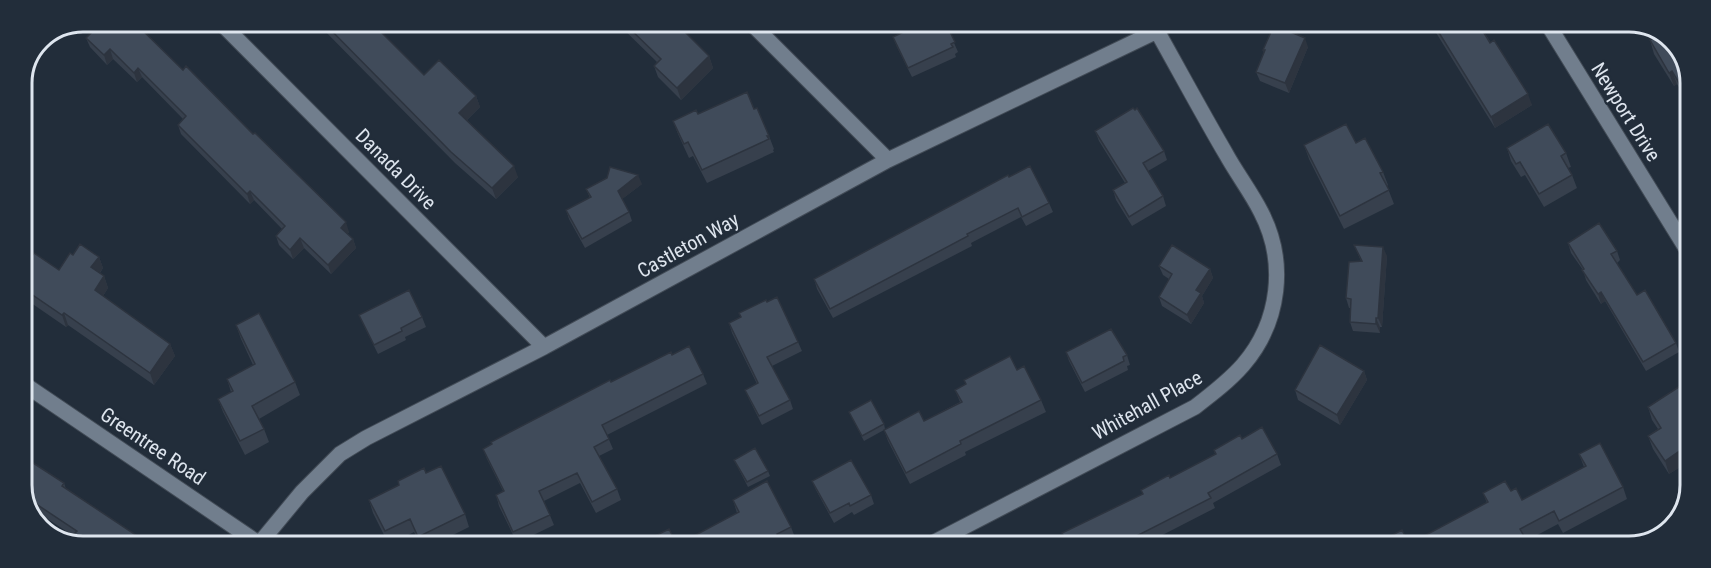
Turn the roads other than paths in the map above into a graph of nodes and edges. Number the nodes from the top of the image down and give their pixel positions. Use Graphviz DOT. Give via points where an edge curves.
graph roads {
  1 [pos="230,32"];
  2 [pos="760,32"];
  3 [pos="1151,32"];
  4 [pos="1164,32"];
  5 [pos="1553,32"];
  6 [pos="888,160"];
  7 [pos="1679,237"];
  8 [pos="544,347"];
  9 [pos="32,389"];
  10 [pos="248,536"];
  11 [pos="266,536"];
  12 [pos="946,536"];
  1 -- 8 [label="street, Danada Drive"];
  2 -- 6 [label="street"];
  3 -- 6 [label="street, Castleton Way"];
  4 -- 12 [label="street, Whitehall Place" via="1271,236 1277,290 1273,310 1245,364 1195,407"];
  5 -- 7 [label="street, Newport Drive"];
  6 -- 8 [label="street, Castleton Way"];
  8 -- 11 [label="street, Castleton Way" via="340,454"];
  9 -- 10 [label="street, Greentree Road"];
}
